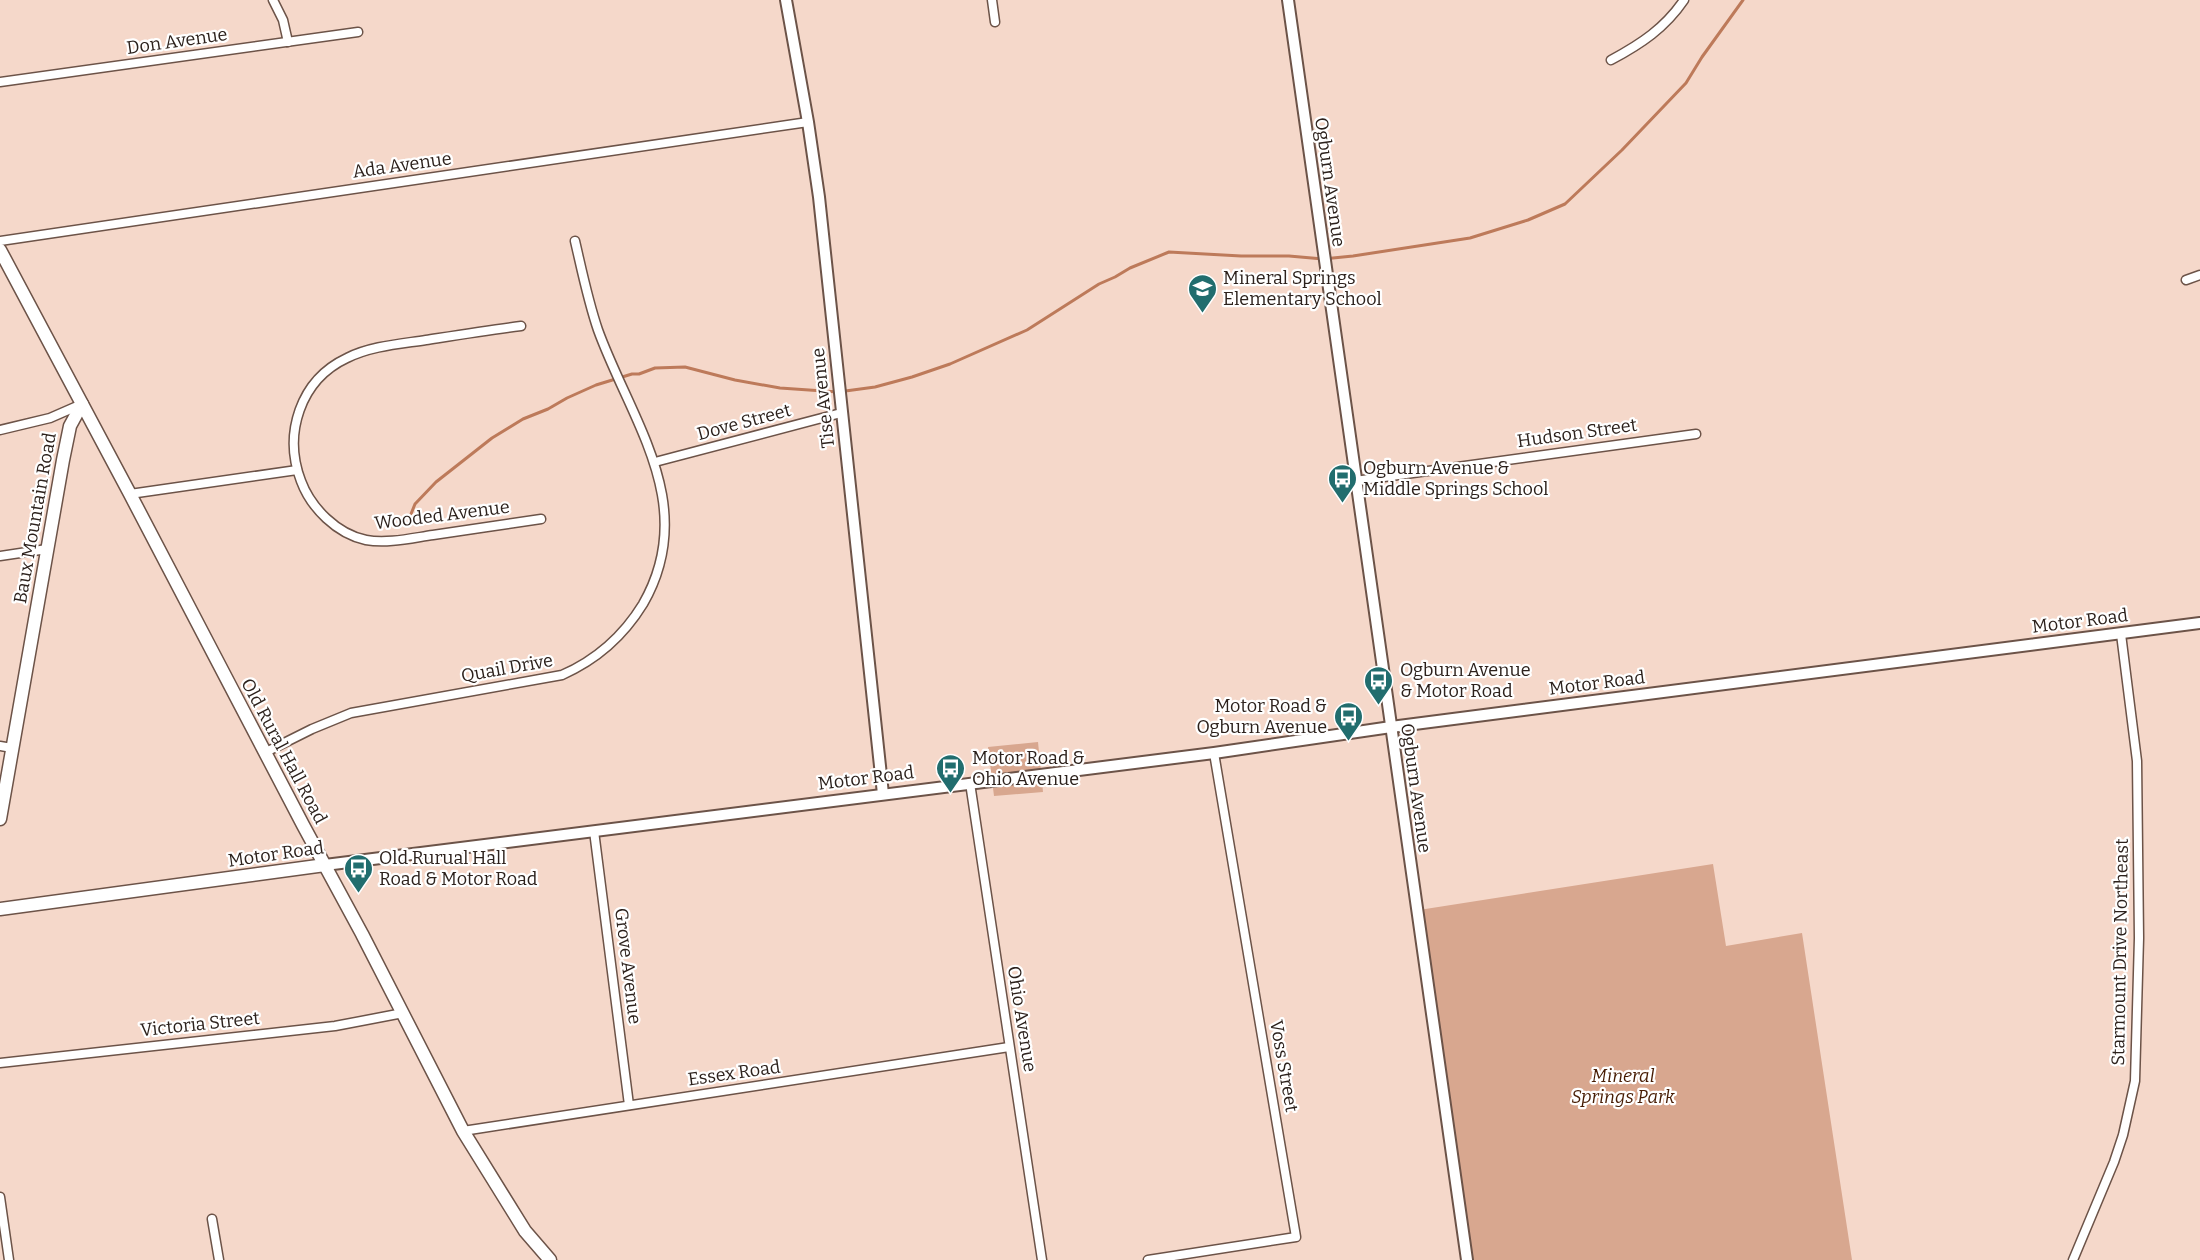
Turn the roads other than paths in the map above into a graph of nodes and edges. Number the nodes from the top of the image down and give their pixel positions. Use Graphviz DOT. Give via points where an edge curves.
graph roads {
  1 [pos="273,0"];
  2 [pos="786,0"];
  3 [pos="992,0"];
  4 [pos="1288,0"];
  5 [pos="1684,0"];
  6 [pos="995,22"];
  7 [pos="358,32"];
  8 [pos="288,42"];
  9 [pos="1611,60"];
  10 [pos="0,82"];
  11 [pos="808,122"];
  12 [pos="0,241"];
  13 [pos="575,242"];
  14 [pos="0,250"];
  15 [pos="2200,275"];
  16 [pos="2187,280"];
  17 [pos="520,326"];
  18 [pos="82,404"];
  19 [pos="841,413"];
  20 [pos="0,430"];
  21 [pos="1696,434"];
  22 [pos="656,462"];
  23 [pos="297,470"];
  24 [pos="1355,481"];
  25 [pos="130,494"];
  26 [pos="541,519"];
  27 [pos="47,549"];
  28 [pos="0,556"];
  29 [pos="2200,623"];
  30 [pos="2121,634"];
  31 [pos="1391,727"];
  32 [pos="6,747"];
  33 [pos="264,753"];
  34 [pos="1214,753"];
  35 [pos="970,783"];
  36 [pos="883,794"];
  37 [pos="0,819"];
  38 [pos="594,831"];
  39 [pos="325,866"];
  40 [pos="0,909"];
  41 [pos="403,1013"];
  42 [pos="1009,1047"];
  43 [pos="0,1063"];
  44 [pos="629,1105"];
  45 [pos="463,1131"];
  46 [pos="0,1197"];
  47 [pos="212,1219"];
  48 [pos="9,1260"];
  49 [pos="219,1260"];
  50 [pos="550,1260"];
  51 [pos="1042,1260"];
  52 [pos="1148,1260"];
  53 [pos="1467,1260"];
  54 [pos="2073,1260"];
  1 -- 8 [label="street"];
  2 -- 11 [label="street, Tise Avenue"];
  3 -- 6 [label="street"];
  4 -- 24 [label="street, Ogburn Avenue"];
  5 -- 9 [label="street" via="1652,36"];
  7 -- 8 [label="street, Don Avenue"];
  8 -- 10 [label="street, Don Avenue"];
  11 -- 12 [label="street, Ada Avenue"];
  11 -- 19 [label="street, Tise Avenue"];
  13 -- 22 [label="street, Quail Drive" via="598,331"];
  14 -- 18 [label="main road, Old Rural Hall Road"];
  15 -- 16 [label="street"];
  17 -- 23 [label="street, Wooded Avenue" via="398,344 345,359 321,377 303,400 293,441"];
  18 -- 20 [label="street" via="50,418"];
  18 -- 25 [label="main road, Old Rural Hall Road"];
  18 -- 27 [label="main road, Baux Mountain Road" via="70,426"];
  19 -- 22 [label="street, Dove Street"];
  19 -- 36 [label="street, Tise Avenue"];
  21 -- 24 [label="street, Hudson Street"];
  22 -- 33 [label="street, Quail Drive" via="666,519 654,581 624,631 588,661 546,679 351,713"];
  23 -- 25 [label="street"];
  23 -- 26 [label="street, Wooded Avenue" via="307,493 331,522 364,540 415,538"];
  24 -- 31 [label="street, Ogburn Avenue"];
  25 -- 33 [label="main road, Old Rural Hall Road"];
  27 -- 28 [label="street"];
  27 -- 32 [label="main road, Baux Mountain Road"];
  29 -- 30 [label="street, Motor Road"];
  30 -- 31 [label="street, Motor Road"];
  30 -- 54 [label="street, Starmount Drive Northeast" via="2137,761 2139,938 2135,1081 2114,1162"];
  31 -- 34 [label="street, Motor Road"];
  31 -- 53 [label="street, Ogburn Avenue"];
  32 -- 37 [label="main road, Baux Mountain Road"];
  33 -- 39 [label="main road, Old Rural Hall Road"];
  34 -- 35 [label="street, Motor Road"];
  34 -- 52 [label="street, Voss Street" via="1296,1237"];
  35 -- 36 [label="street, Motor Road"];
  35 -- 42 [label="street, Ohio Avenue"];
  36 -- 38 [label="street, Motor Road"];
  38 -- 39 [label="street, Motor Road"];
  38 -- 44 [label="street, Grove Avenue"];
  39 -- 40 [label="main road, Motor Road"];
  39 -- 41 [label="main road, Old Rural Hall Road"];
  41 -- 43 [label="street, Victoria Street" via="335,1026"];
  41 -- 45 [label="main road, Old Rural Hall Road"];
  42 -- 44 [label="street, Essex Road"];
  42 -- 51 [label="street, Ohio Avenue"];
  44 -- 45 [label="street, Essex Road"];
  45 -- 50 [label="main road, Old Rural Hall Road" via="519,1223"];
  46 -- 48 [label="street"];
  47 -- 49 [label="street"];
}
